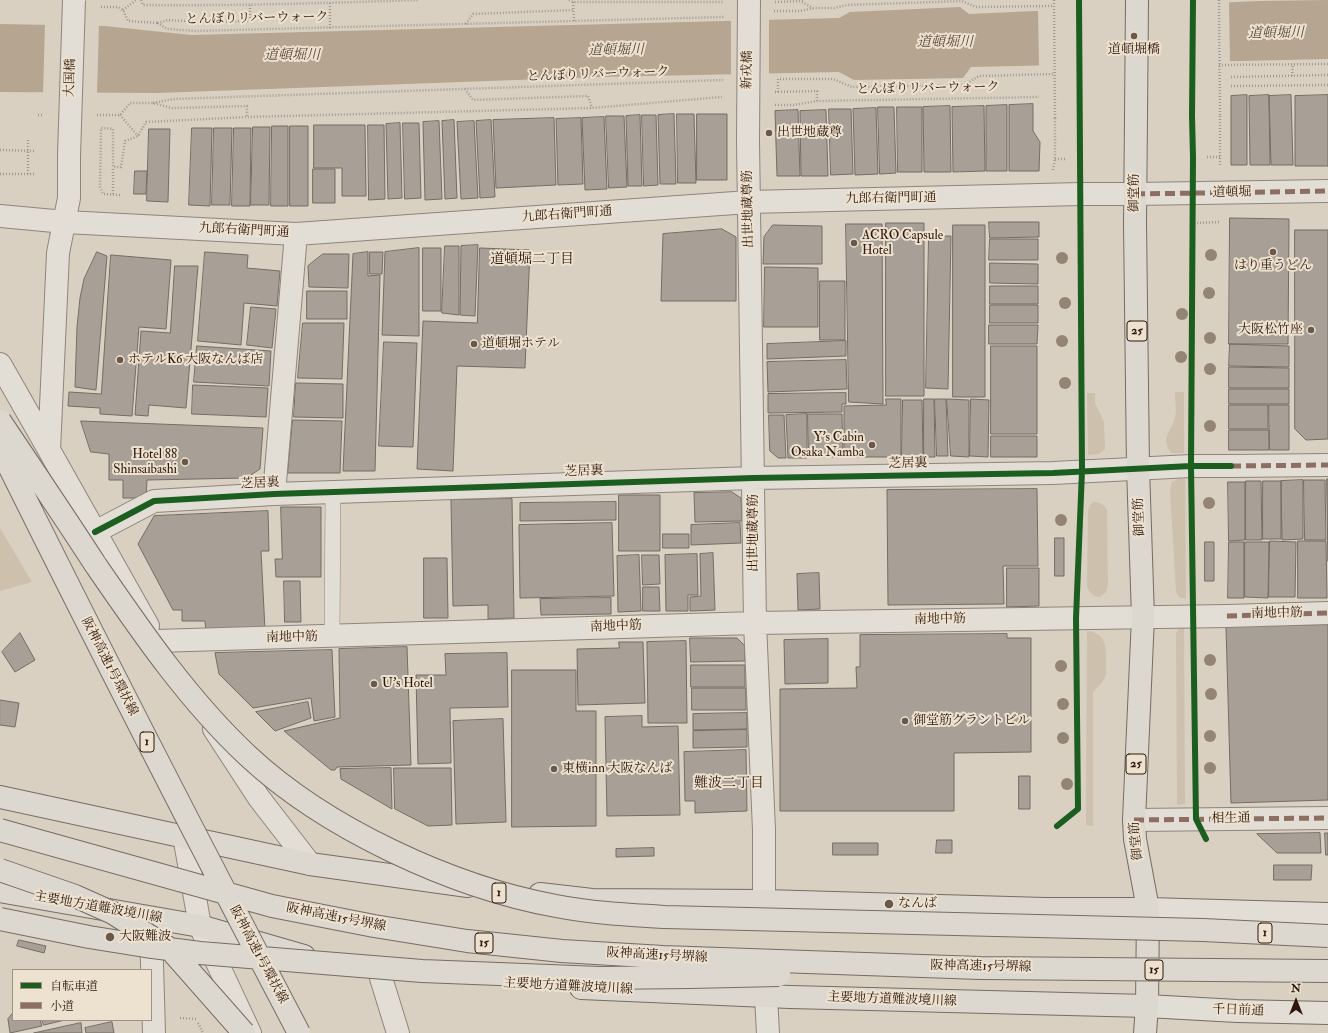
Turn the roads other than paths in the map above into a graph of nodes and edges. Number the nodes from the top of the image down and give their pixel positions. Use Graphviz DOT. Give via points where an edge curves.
graph roads {
  1 [pos="74,0"];
  2 [pos="1137,0"];
  3 [pos="750,1"];
  4 [pos="748,141"];
  5 [pos="1328,191"];
  6 [pos="1135,194"];
  7 [pos="749,202"];
  8 [pos="0,216"];
  9 [pos="64,222"];
  10 [pos="296,234"];
  11 [pos="0,364"];
  12 [pos="0,421"];
  13 [pos="0,448"];
  14 [pos="49,450"];
  15 [pos="1328,465"];
  16 [pos="1138,468"];
  17 [pos="754,478"];
  18 [pos="333,492"];
  19 [pos="274,494"];
  20 [pos="95,532"];
  21 [pos="1328,613"];
  22 [pos="1143,617"];
  23 [pos="755,623"];
  24 [pos="332,636"];
  25 [pos="156,641"];
  26 [pos="0,797"];
  27 [pos="1328,818"];
  28 [pos="1134,820"];
  29 [pos="0,830"];
  30 [pos="184,836"];
  31 [pos="310,864"];
  32 [pos="0,870"];
  33 [pos="0,878"];
  34 [pos="0,891"];
  35 [pos="75,896"];
  36 [pos="764,901"];
  37 [pos="1148,910"];
  38 [pos="1328,914"];
  39 [pos="151,917"];
  40 [pos="0,919"];
  41 [pos="200,926"];
  42 [pos="1328,936"];
  43 [pos="980,968"];
  44 [pos="1328,971"];
  45 [pos="381,978"];
  46 [pos="766,996"];
  47 [pos="1147,1006"];
  48 [pos="1328,1013"];
  49 [pos="154,1033"];
  50 [pos="244,1033"];
  51 [pos="250,1033"];
  52 [pos="299,1033"];
  53 [pos="398,1033"];
  54 [pos="768,1033"];
  55 [pos="1145,1033"];
  1 -- 9 [label="street, 大国橋, bridge" via="68,198"];
  2 -- 6 [label="main road, 御堂筋 / 25, bridge"];
  3 -- 4 [label="street, 新戎橋, bridge"];
  4 -- 7 [label="street, 出世地蔵尊筋"];
  5 -- 6 [label="street, 道頓堀"];
  6 -- 7 [label="street, 九郎右衛門町通"];
  6 -- 16 [label="main road, 御堂筋 / 25"];
  7 -- 10 [label="street, 九郎右衛門町通"];
  7 -- 17 [label="street, 出世地蔵尊筋"];
  8 -- 9 [label="street, 九郎右衛門町通"];
  9 -- 10 [label="street, 九郎右衛門町通"];
  9 -- 14 [label="street, 大国橋" via="58,253"];
  10 -- 19 [label="street"];
  11 -- 14 [label="street"];
  12 -- 42 [label="main road, 1, bridge" via="147,638 216,723 249,757 330,818 383,847 445,874 498,892 556,906 641,916 1203,930"];
  13 -- 52 [label="main road, 阪神高速1号環状線 / 1, bridge" via="90,630"];
  14 -- 20 [label="street"];
  15 -- 16 [label="street, 芝居裏"];
  16 -- 17 [label="street, 芝居裏"];
  16 -- 22 [label="main road, 御堂筋 / 25"];
  17 -- 18 [label="street, 芝居裏"];
  17 -- 23 [label="street, 出世地蔵尊筋"];
  18 -- 19 [label="street, 芝居裏"];
  18 -- 24 [label="lane"];
  19 -- 20 [label="street, 芝居裏" via="154,501"];
  20 -- 25 [label="street"];
  21 -- 22 [label="street, 南地中筋"];
  22 -- 23 [label="street, 南地中筋"];
  22 -- 28 [label="main road, 御堂筋 / 25"];
  23 -- 24 [label="street, 南地中筋"];
  23 -- 36 [label="street, 出世地蔵尊筋" via="764,830"];
  24 -- 25 [label="street, 南地中筋"];
  25 -- 31 [label="street" via="259,798"];
  26 -- 30 [label="main road"];
  27 -- 28 [label="street, 相生通"];
  28 -- 37 [label="main road, 御堂筋 / 25"];
  29 -- 43 [label="main road, 阪神高速15号堺線 / 15, bridge" via="272,906 468,941 562,951 663,957"];
  30 -- 31 [label="main road"];
  30 -- 41 [label="street"];
  31 -- 36 [label="main road" via="444,884 592,900"];
  32 -- 35 [label="main road, bridge"];
  33 -- 35 [label="main road, bridge"];
  34 -- 39 [label="main road, 主要地方道難波境川線"];
  35 -- 50 [label="main road, bridge" via="113,913 170,949"];
  36 -- 37 [label="main road"];
  37 -- 38 [label="street"];
  37 -- 47 [label="main road, 御堂筋 / 25"];
  39 -- 41 [label="main road, 主要地方道難波境川線"];
  39 -- 49 [label="street"];
  40 -- 43 [label="main road, bridge" via="161,948 422,971 630,978"];
  41 -- 45 [label="main road, 主要地方道難波境川線"];
  41 -- 51 [label="street"];
  43 -- 44 [label="main road, 阪神高速15号堺線 / 15, bridge"];
  45 -- 46 [label="main road, 主要地方道難波境川線"];
  45 -- 53 [label="street"];
  46 -- 47 [label="main road, 主要地方道難波境川線"];
  46 -- 54 [label="street"];
  47 -- 48 [label="street, 千日前通"];
  47 -- 55 [label="main road, 御堂筋 / 25"];
}
